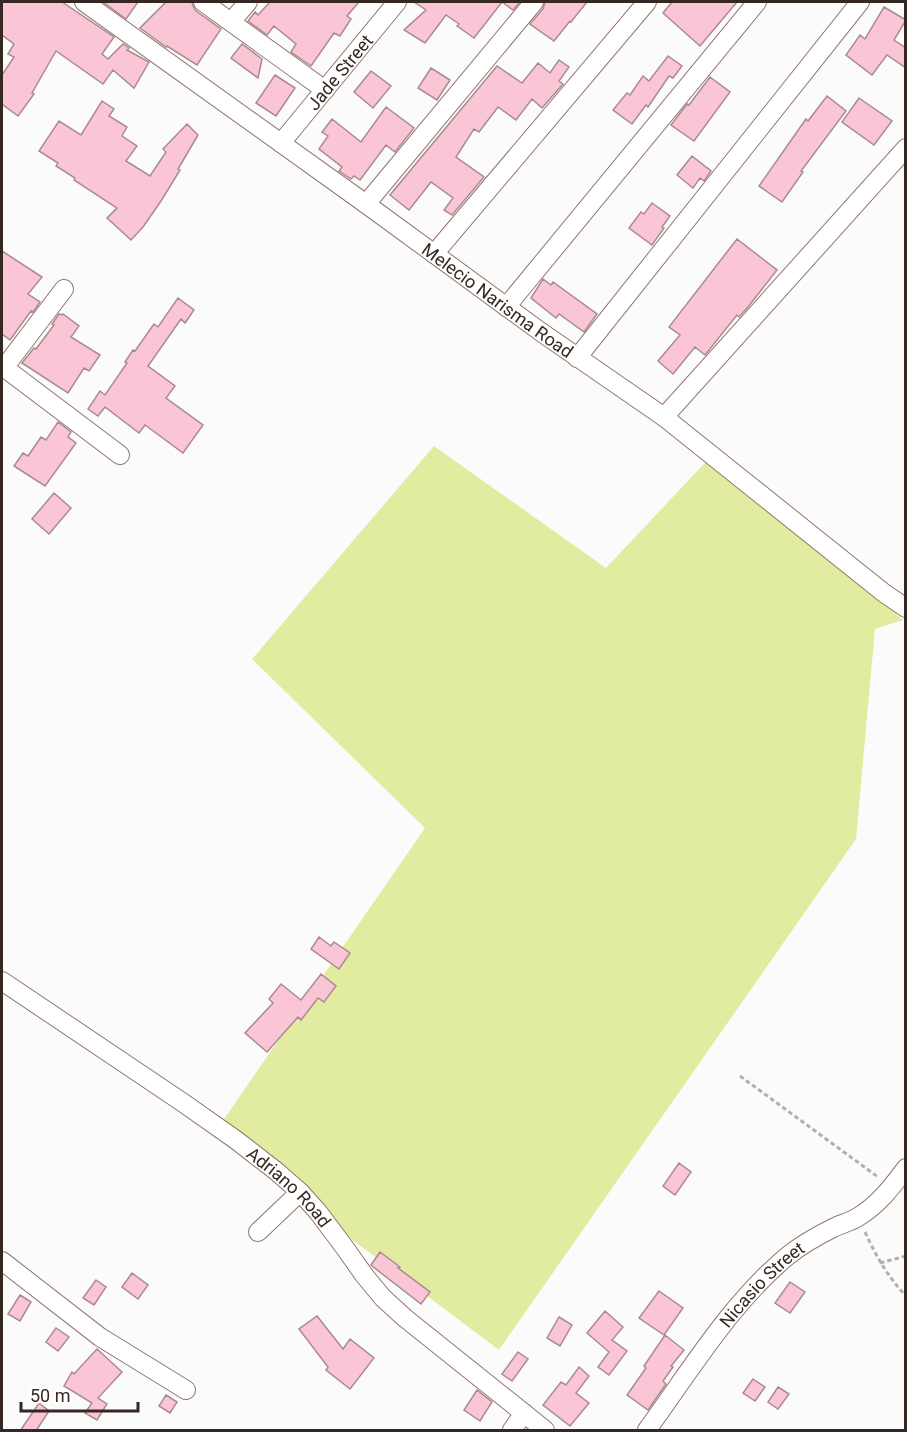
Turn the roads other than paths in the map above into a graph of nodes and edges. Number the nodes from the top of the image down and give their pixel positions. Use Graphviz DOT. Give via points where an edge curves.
graph roads {
  1 [pos="84,2"];
  2 [pos="203,2"];
  3 [pos="248,2"];
  4 [pos="397,2"];
  5 [pos="534,2"];
  6 [pos="646,2"];
  7 [pos="757,2"];
  8 [pos="860,2"];
  9 [pos="231,22"];
  10 [pos="325,90"];
  11 [pos="281,143"];
  12 [pos="906,148"];
  13 [pos="366,204"];
  14 [pos="434,254"];
  15 [pos="64,289"];
  16 [pos="506,307"];
  17 [pos="577,358"];
  18 [pos="3,367"];
  19 [pos="664,417"];
  20 [pos="120,455"];
  21 [pos="906,608"];
  22 [pos="2,981"];
  23 [pos="906,1168"];
  24 [pos="300,1192"];
  25 [pos="258,1232"];
  26 [pos="2,1261"];
  27 [pos="186,1390"];
  28 [pos="524,1413"];
  29 [pos="512,1431"];
  30 [pos="545,1431"];
  31 [pos="646,1431"];
  1 -- 11 [label="street, Melecio Narisma Road"];
  2 -- 9 [label="street"];
  3 -- 9 [label="street"];
  4 -- 10 [label="street, Jade Street"];
  5 -- 13 [label="street"];
  6 -- 14 [label="street"];
  7 -- 16 [label="street"];
  8 -- 17 [label="street"];
  9 -- 10 [label="street"];
  10 -- 11 [label="street, Jade Street"];
  11 -- 13 [label="street, Melecio Narisma Road"];
  12 -- 19 [label="street"];
  13 -- 14 [label="street, Melecio Narisma Road"];
  14 -- 16 [label="street, Melecio Narisma Road"];
  15 -- 18 [label="street"];
  16 -- 17 [label="street, Melecio Narisma Road"];
  17 -- 19 [label="street, Melecio Narisma Road"];
  18 -- 20 [label="street"];
  19 -- 21 [label="street, Melecio Narisma Road"];
  22 -- 24 [label="street, Adriano Road" via="236,1140"];
  23 -- 31 [label="street, Nicasio Street" via="875,1205 791,1254 760,1282 713,1338"];
  24 -- 25 [label="street"];
  24 -- 28 [label="street, Adriano Road" via="383,1298"];
  26 -- 27 [label="street" via="100,1337"];
  28 -- 29 [label="street"];
  28 -- 30 [label="street, Adriano Road"];
}
